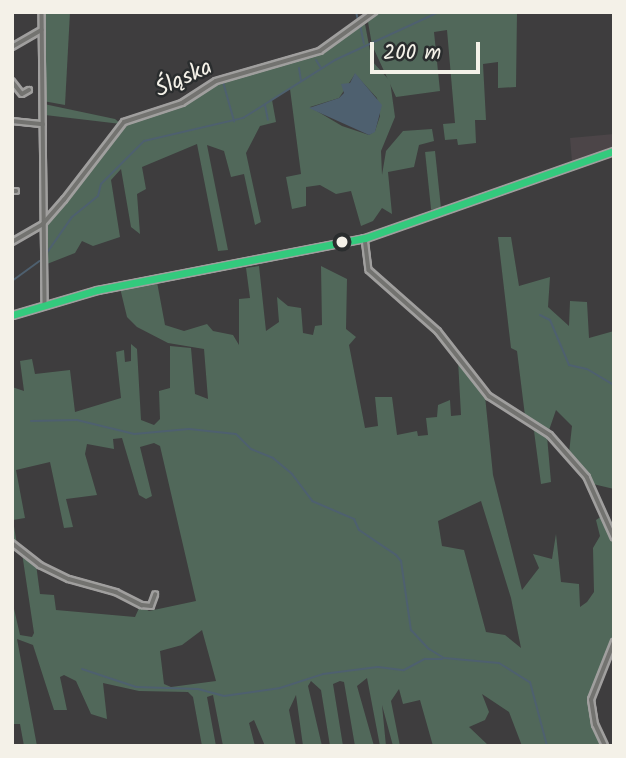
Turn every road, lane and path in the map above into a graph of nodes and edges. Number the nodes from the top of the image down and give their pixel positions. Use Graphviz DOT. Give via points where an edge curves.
graph roads {
  1 [pos="42,12"];
  2 [pos="374,12"];
  3 [pos="41,30"];
  4 [pos="12,47"];
  5 [pos="12,81"];
  6 [pos="29,90"];
  7 [pos="12,121"];
  8 [pos="43,124"];
  9 [pos="614,151"];
  10 [pos="43,223"];
  11 [pos="365,238"];
  12 [pos="12,242"];
  13 [pos="45,305"];
  14 [pos="12,315"];
  15 [pos="614,537"];
  16 [pos="12,543"];
  17 [pos="155,596"];
  18 [pos="614,642"];
  19 [pos="606,746"];
  1 -- 3 [label="street"];
  2 -- 10 [label="street, Śląska" via="320,51 216,81 182,103 124,122"];
  3 -- 4 [label="street"];
  3 -- 8 [label="street"];
  5 -- 6 [label="street" via="22,94"];
  7 -- 8 [label="street"];
  8 -- 10 [label="street"];
  9 -- 11 [label="main road"];
  10 -- 12 [label="street, Śląska"];
  10 -- 13 [label="street"];
  11 -- 13 [label="main road" via="97,290"];
  11 -- 15 [label="street" via="369,270 438,331 489,396 551,435 587,477"];
  13 -- 14 [label="main road"];
  16 -- 17 [label="street" via="51,572 142,605 151,606"];
  18 -- 19 [label="street" via="591,700 595,725"];
}
